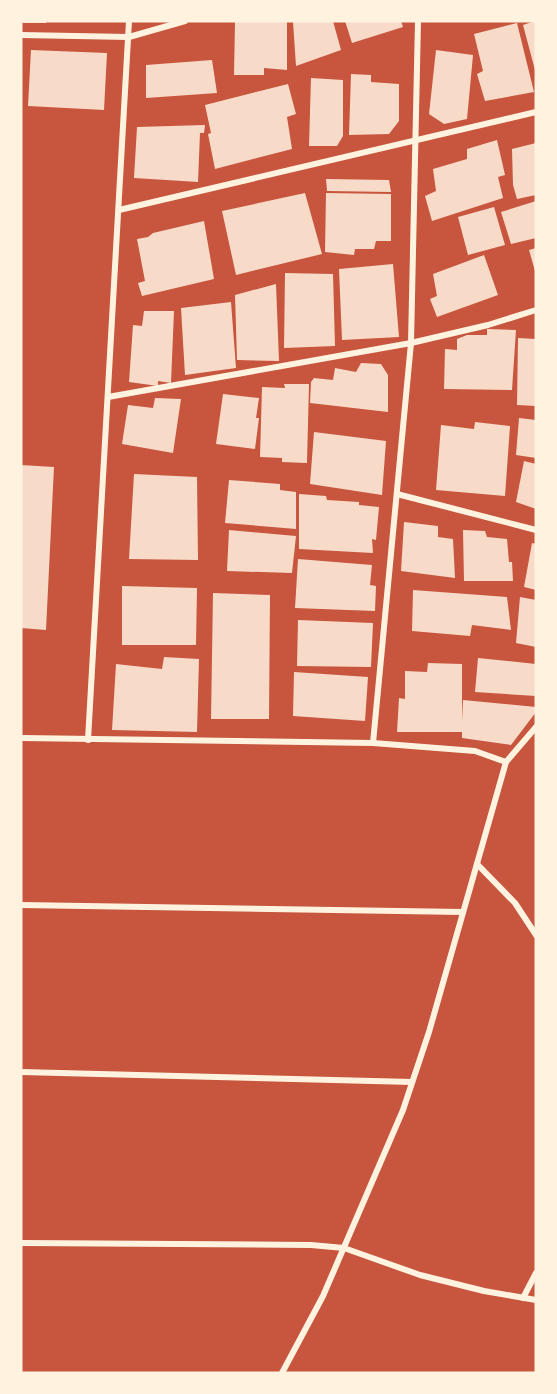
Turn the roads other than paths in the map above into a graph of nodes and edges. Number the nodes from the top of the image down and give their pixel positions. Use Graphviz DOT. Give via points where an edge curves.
graph roads {
  1 [pos="129,21"];
  2 [pos="185,21"];
  3 [pos="418,21"];
  4 [pos="21,35"];
  5 [pos="129,37"];
  6 [pos="536,112"];
  7 [pos="416,139"];
  8 [pos="119,210"];
  9 [pos="536,310"];
  10 [pos="411,343"];
  11 [pos="108,398"];
  12 [pos="397,495"];
  13 [pos="536,530"];
  14 [pos="536,728"];
  15 [pos="21,738"];
  16 [pos="88,740"];
  17 [pos="373,743"];
  18 [pos="506,762"];
  19 [pos="477,864"];
  20 [pos="21,905"];
  21 [pos="464,912"];
  22 [pos="536,935"];
  23 [pos="21,1072"];
  24 [pos="412,1082"];
  25 [pos="21,1243"];
  26 [pos="344,1248"];
  27 [pos="536,1273"];
  28 [pos="524,1298"];
  29 [pos="536,1300"];
  30 [pos="282,1373"];
  1 -- 5 [label="street"];
  2 -- 5 [label="street"];
  3 -- 7 [label="street"];
  4 -- 5 [label="street"];
  5 -- 8 [label="street"];
  6 -- 7 [label="street"];
  7 -- 8 [label="street"];
  7 -- 10 [label="street"];
  8 -- 11 [label="street"];
  9 -- 10 [label="street"];
  10 -- 11 [label="street"];
  10 -- 12 [label="street"];
  11 -- 16 [label="street"];
  12 -- 13 [label="street"];
  12 -- 17 [label="street"];
  14 -- 18 [label="street"];
  15 -- 16 [label="street"];
  16 -- 17 [label="street"];
  17 -- 18 [label="street" via="475,752"];
  18 -- 19 [label="street"];
  19 -- 21 [label="street"];
  19 -- 22 [label="street" via="515,903"];
  20 -- 21 [label="street"];
  21 -- 24 [label="street"];
  23 -- 24 [label="street"];
  24 -- 26 [label="street"];
  25 -- 26 [label="street"];
  26 -- 28 [label="street" via="420,1275"];
  26 -- 30 [label="street"];
  27 -- 28 [label="street"];
  28 -- 29 [label="street"];
}
